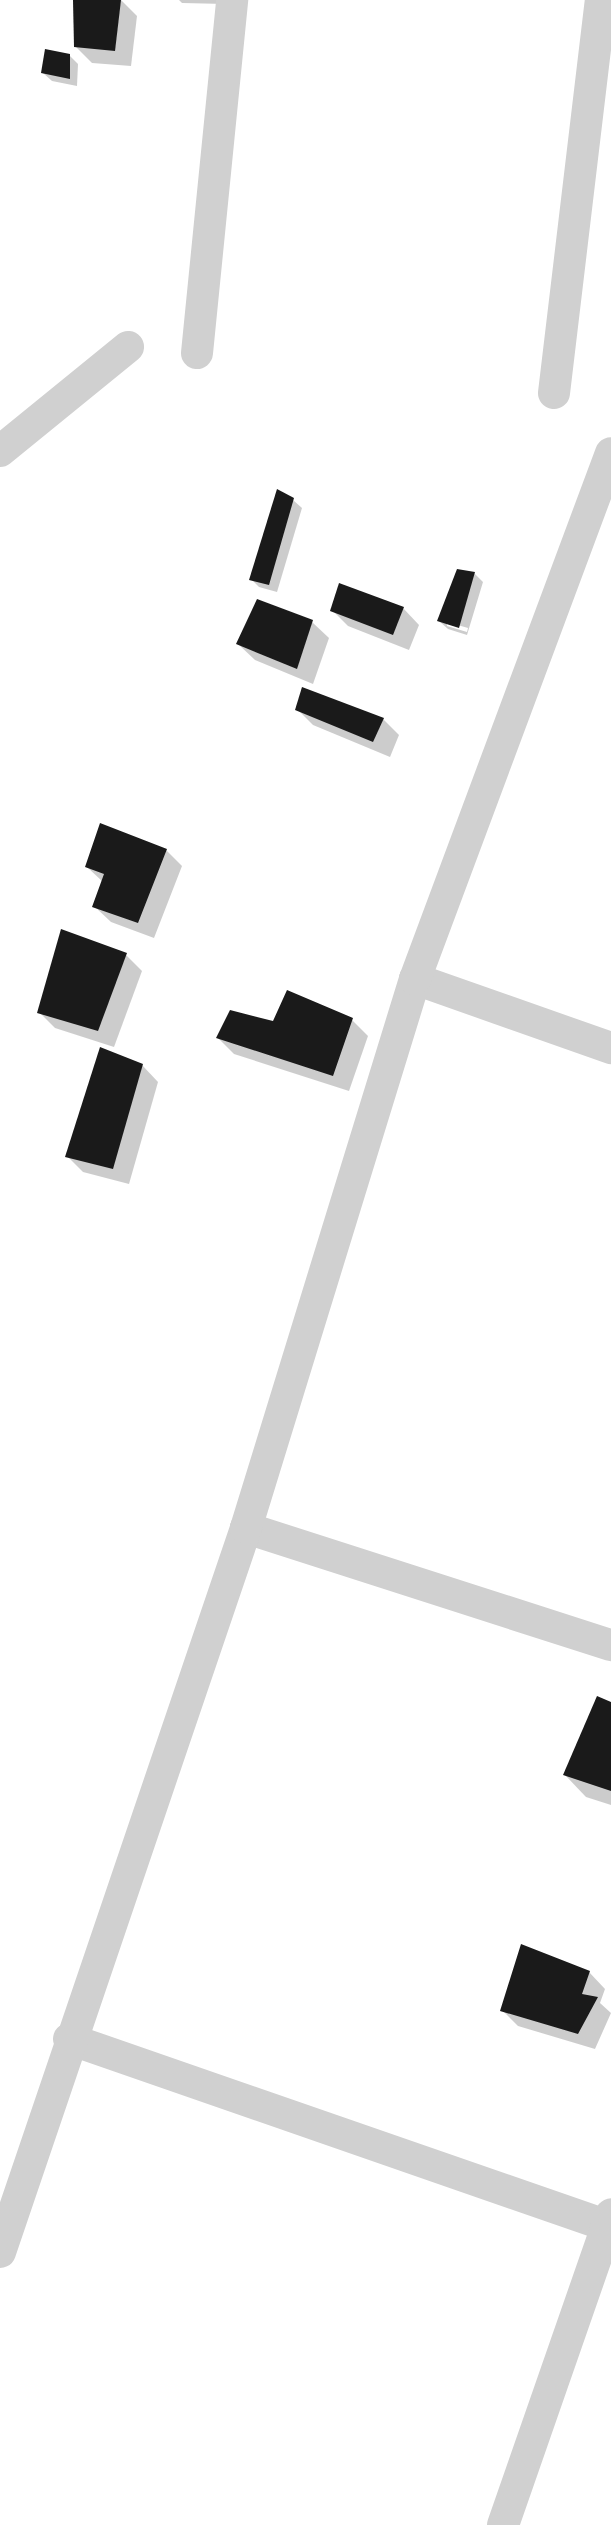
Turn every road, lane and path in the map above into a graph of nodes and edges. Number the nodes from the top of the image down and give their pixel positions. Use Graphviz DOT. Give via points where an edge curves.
graph roads {
  1 [pos="232,0"];
  2 [pos="601,0"];
  3 [pos="128,348"];
  4 [pos="197,353"];
  5 [pos="554,393"];
  6 [pos="0,451"];
  7 [pos="611,453"];
  8 [pos="415,979"];
  9 [pos="611,1048"];
  10 [pos="246,1528"];
  11 [pos="611,1645"];
  12 [pos="69,2039"];
  13 [pos="610,2222"];
  14 [pos="0,2252"];
  15 [pos="503,2525"];
  1 -- 4 [label="street"];
  2 -- 5 [label="street"];
  3 -- 6 [label="street"];
  7 -- 8 [label="street"];
  8 -- 9 [label="street"];
  8 -- 10 [label="street"];
  10 -- 11 [label="street"];
  10 -- 12 [label="street"];
  12 -- 13 [label="street"];
  12 -- 14 [label="street"];
  13 -- 15 [label="street"];
}
